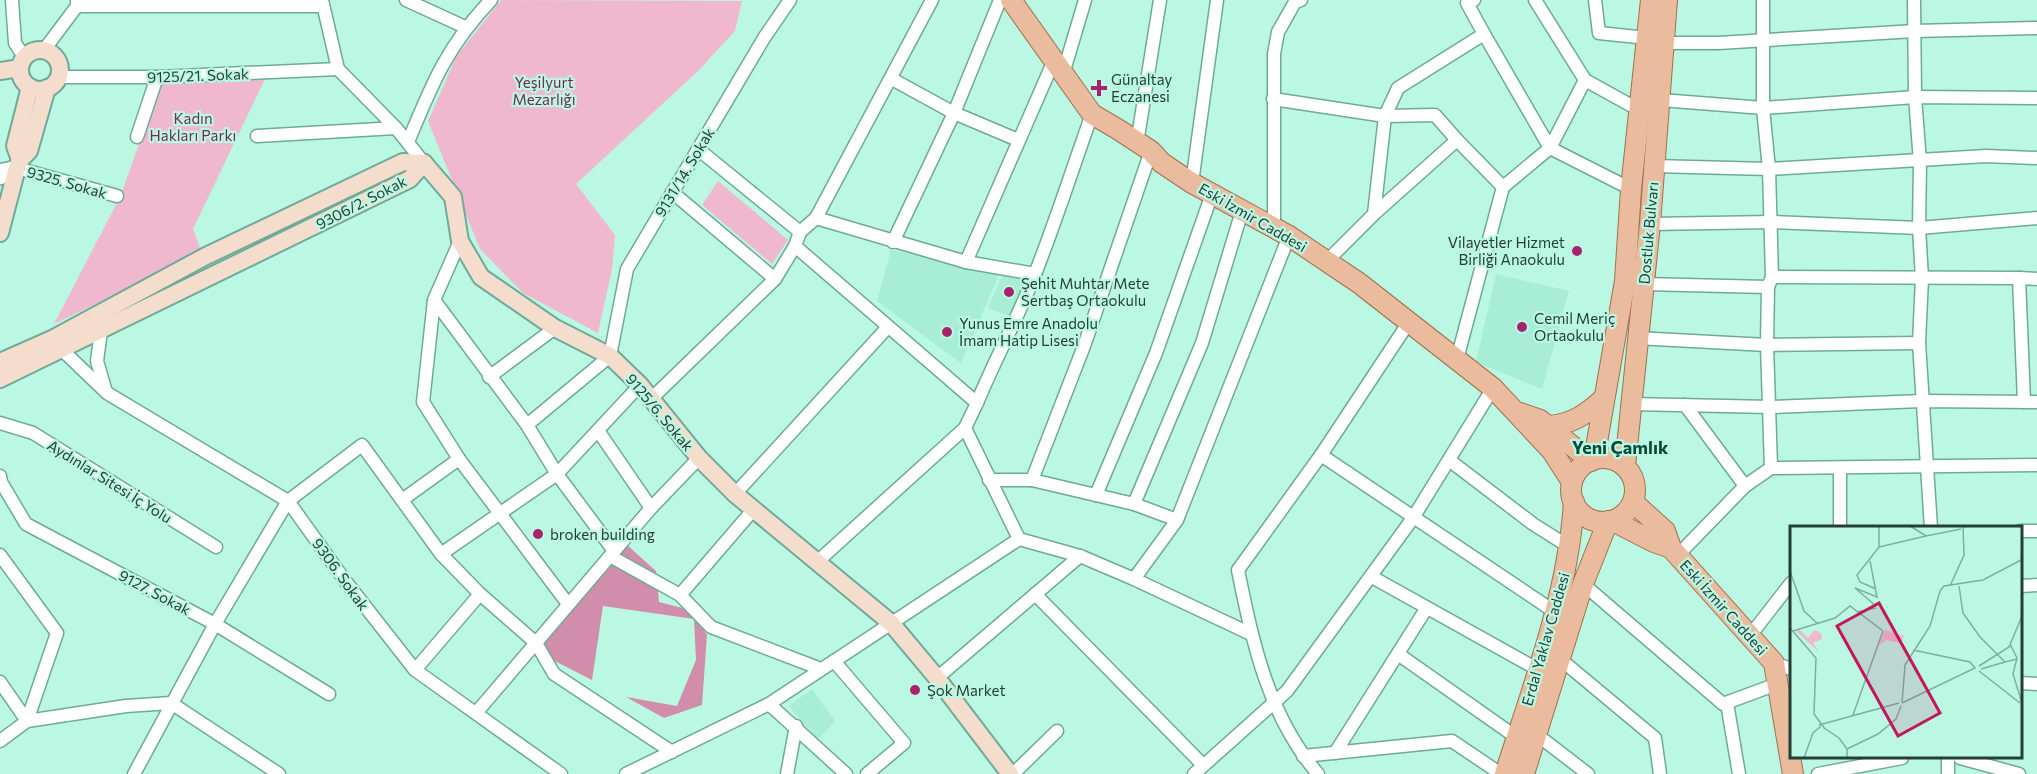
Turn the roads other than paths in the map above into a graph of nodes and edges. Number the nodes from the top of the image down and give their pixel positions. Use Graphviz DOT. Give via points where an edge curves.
graph roads {
  1 [pos="12,0"];
  2 [pos="406,0"];
  3 [pos="491,0"];
  4 [pos="790,0"];
  5 [pos="933,0"];
  6 [pos="1000,0"];
  7 [pos="1011,0"];
  8 [pos="1085,0"];
  9 [pos="1160,0"];
  10 [pos="1217,0"];
  11 [pos="1301,0"];
  12 [pos="1535,0"];
  13 [pos="1595,0"];
  14 [pos="1651,0"];
  15 [pos="1667,0"];
  16 [pos="1763,0"];
  17 [pos="1914,0"];
  18 [pos="1469,1"];
  19 [pos="78,2"];
  20 [pos="322,3"];
  21 [pos="465,27"];
  22 [pos="2037,28"];
  23 [pos="1916,31"];
  24 [pos="1484,34"];
  25 [pos="1655,40"];
  26 [pos="1763,40"];
  27 [pos="45,50"];
  28 [pos="22,63"];
  29 [pos="1059,66"];
  30 [pos="338,69"];
  31 [pos="0,71"];
  32 [pos="157,78"];
  33 [pos="892,80"];
  34 [pos="1585,80"];
  35 [pos="45,84"];
  36 [pos="1915,97"];
  37 [pos="2037,98"];
  38 [pos="1273,99"];
  39 [pos="1661,100"];
  40 [pos="1763,108"];
  41 [pos="1641,111"];
  42 [pos="954,112"];
  43 [pos="1092,114"];
  44 [pos="1385,116"];
  45 [pos="396,128"];
  46 [pos="257,136"];
  47 [pos="137,137"];
  48 [pos="1018,140"];
  49 [pos="1457,140"];
  50 [pos="408,142"];
  51 [pos="1144,147"];
  52 [pos="1550,148"];
  53 [pos="698,149"];
  54 [pos="2037,158"];
  55 [pos="1920,162"];
  56 [pos="424,163"];
  57 [pos="1653,166"];
  58 [pos="1769,168"];
  59 [pos="8,169"];
  60 [pos="1192,183"];
  61 [pos="1503,187"];
  62 [pos="1631,189"];
  63 [pos="672,192"];
  64 [pos="1212,194"];
  65 [pos="117,196"];
  66 [pos="1242,211"];
  67 [pos="1374,214"];
  68 [pos="816,218"];
  69 [pos="2037,219"];
  70 [pos="1771,222"];
  71 [pos="1650,224"];
  72 [pos="1919,228"];
  73 [pos="800,232"];
  74 [pos="1281,232"];
  75 [pos="0,233"];
  76 [pos="460,241"];
  77 [pos="893,242"];
  78 [pos="795,246"];
  79 [pos="1327,261"];
  80 [pos="966,262"];
  81 [pos="1035,274"];
  82 [pos="1922,278"];
  83 [pos="2019,278"];
  84 [pos="775,279"];
  85 [pos="2037,279"];
  86 [pos="1770,282"];
  87 [pos="1643,284"];
  88 [pos="434,300"];
  89 [pos="1409,322"];
  90 [pos="555,328"];
  91 [pos="887,328"];
  92 [pos="101,331"];
  93 [pos="1636,338"];
  94 [pos="1919,343"];
  95 [pos="57,344"];
  96 [pos="1767,345"];
  97 [pos="609,356"];
  98 [pos="1457,359"];
  99 [pos="0,362"];
  100 [pos="489,377"];
  101 [pos="0,379"];
  102 [pos="640,384"];
  103 [pos="1493,388"];
  104 [pos="107,393"];
  105 [pos="1604,398"];
  106 [pos="651,399"];
  107 [pos="1922,401"];
  108 [pos="2024,402"];
  109 [pos="2037,402"];
  110 [pos="978,403"];
  111 [pos="1631,404"];
  112 [pos="1685,405"];
  113 [pos="1771,407"];
  114 [pos="1520,413"];
  115 [pos="0,423"];
  116 [pos="527,424"];
  117 [pos="1547,426"];
  118 [pos="964,428"];
  119 [pos="599,432"];
  120 [pos="1321,455"];
  121 [pos="699,458"];
  122 [pos="459,459"];
  123 [pos="1449,460"];
  124 [pos="1592,460"];
  125 [pos="2037,465"];
  126 [pos="1625,466"];
  127 [pos="1771,468"];
  128 [pos="1927,468"];
  129 [pos="1840,469"];
  130 [pos="557,474"];
  131 [pos="0,476"];
  132 [pos="989,480"];
  133 [pos="1032,480"];
  134 [pos="1572,482"];
  135 [pos="1745,486"];
  136 [pos="735,494"];
  137 [pos="1096,495"];
  138 [pos="402,500"];
  139 [pos="288,501"];
  140 [pos="1574,502"];
  141 [pos="1633,502"];
  142 [pos="1134,504"];
  143 [pos="651,508"];
  144 [pos="753,510"];
  145 [pos="501,514"];
  146 [pos="1413,518"];
  147 [pos="1177,520"];
  148 [pos="1611,521"];
  149 [pos="1840,526"];
  150 [pos="1931,526"];
  151 [pos="1019,539"];
  152 [pos="216,547"];
  153 [pos="1570,548"];
  154 [pos="1675,551"];
  155 [pos="612,553"];
  156 [pos="441,554"];
  157 [pos="0,555"];
  158 [pos="1080,556"];
  159 [pos="817,562"];
  160 [pos="1372,576"];
  161 [pos="1134,579"];
  162 [pos="1583,584"];
  163 [pos="1790,584"];
  164 [pos="2037,585"];
  165 [pos="2022,586"];
  166 [pos="480,594"];
  167 [pos="1035,594"];
  168 [pos="680,596"];
  169 [pos="568,604"];
  170 [pos="1426,609"];
  171 [pos="1555,612"];
  172 [pos="891,623"];
  173 [pos="215,624"];
  174 [pos="1251,634"];
  175 [pos="1749,636"];
  176 [pos="536,643"];
  177 [pos="1398,654"];
  178 [pos="1559,658"];
  179 [pos="834,661"];
  180 [pos="1785,666"];
  181 [pos="821,669"];
  182 [pos="1537,669"];
  183 [pos="416,670"];
  184 [pos="937,678"];
  185 [pos="0,682"];
  186 [pos="2022,682"];
  187 [pos="1777,684"];
  188 [pos="2037,684"];
  189 [pos="329,694"];
  190 [pos="1272,702"];
  191 [pos="171,703"];
  192 [pos="1726,703"];
  193 [pos="770,704"];
  194 [pos="476,714"];
  195 [pos="27,721"];
  196 [pos="796,726"];
  197 [pos="1057,731"];
  198 [pos="1526,735"];
  199 [pos="0,741"];
  200 [pos="672,752"];
  201 [pos="1335,753"];
  202 [pos="1303,756"];
  203 [pos="1790,757"];
  204 [pos="1790,759"];
  205 [pos="1897,759"];
  206 [pos="1964,759"];
  207 [pos="1199,769"];
  208 [pos="134,774"];
  209 [pos="279,774"];
  210 [pos="561,774"];
  211 [pos="626,774"];
  212 [pos="787,774"];
  213 [pos="846,774"];
  214 [pos="867,774"];
  215 [pos="1011,774"];
  216 [pos="1318,774"];
  217 [pos="1503,774"];
  218 [pos="1524,774"];
  219 [pos="1588,774"];
  220 [pos="1660,774"];
  221 [pos="1739,774"];
  222 [pos="1793,774"];
  223 [pos="1818,774"];
  224 [pos="2019,774"];
  1 -- 28 [label="street" via="15,43"];
  2 -- 21 [label="street"];
  3 -- 21 [label="street"];
  4 -- 53 [label="street, 9131/14. Sokak"];
  5 -- 33 [label="street"];
  6 -- 42 [label="street"];
  7 -- 29 [label="main road, Eski İzmir Caddesi"];
  8 -- 29 [label="street"];
  9 -- 51 [label="street"];
  10 -- 60 [label="street"];
  11 -- 38 [label="street" via="1295,2 1278,32"];
  12 -- 34 [label="street"];
  13 -- 25 [label="street" via="1599,33"];
  14 -- 25 [label="main road, Dostluk Bulvarı"];
  15 -- 25 [label="main road, Dostluk Bulvarı"];
  16 -- 26 [label="street"];
  17 -- 23 [label="street"];
  18 -- 24 [label="street"];
  19 -- 20 [label="street"];
  19 -- 27 [label="street"];
  20 -- 30 [label="street"];
  21 -- 50 [label="street" via="437,73"];
  22 -- 23 [label="street"];
  23 -- 26 [label="street"];
  23 -- 36 [label="street"];
  24 -- 44 [label="street" via="1398,88"];
  24 -- 52 [label="street"];
  25 -- 26 [label="street"];
  25 -- 39 [label="main road, Dostluk Bulvarı"];
  25 -- 41 [label="main road, Dostluk Bulvarı"];
  26 -- 40 [label="street"];
  27 -- 28 [label="main road" via="33,51"];
  27 -- 35 [label="main road" via="58,60"];
  28 -- 31 [label="main road"];
  28 -- 35 [label="main road" via="22,79"];
  29 -- 43 [label="main road, Eski İzmir Caddesi"];
  29 -- 48 [label="street"];
  30 -- 32 [label="street, 9125/21. Sokak"];
  30 -- 45 [label="street, 9125/6. Sokak"];
  32 -- 35 [label="street, 9125/21. Sokak"];
  32 -- 47 [label="street"];
  33 -- 42 [label="street"];
  33 -- 68 [label="street"];
  34 -- 41 [label="street"];
  34 -- 52 [label="street"];
  35 -- 59 [label="main road"];
  36 -- 37 [label="street"];
  36 -- 40 [label="street"];
  36 -- 55 [label="street"];
  38 -- 44 [label="street"];
  38 -- 74 [label="street"];
  39 -- 40 [label="street"];
  39 -- 57 [label="main road, Dostluk Bulvarı"];
  40 -- 58 [label="street"];
  41 -- 62 [label="main road, Dostluk Bulvarı"];
  42 -- 48 [label="street"];
  42 -- 77 [label="street"];
  43 -- 51 [label="main road, Eski İzmir Caddesi"];
  43 -- 81 [label="street"];
  44 -- 49 [label="street" via="1435,115"];
  44 -- 67 [label="street"];
  45 -- 46 [label="street"];
  45 -- 50 [label="street, 9125/6. Sokak"];
  48 -- 80 [label="street"];
  49 -- 61 [label="street"];
  49 -- 67 [label="street"];
  50 -- 56 [label="street, 9125/6. Sokak"];
  51 -- 60 [label="main road, Eski İzmir Caddesi"];
  51 -- 133 [label="street" via="1084,346"];
  52 -- 61 [label="street"];
  52 -- 62 [label="street"];
  53 -- 63 [label="street, 9131/14. Sokak"];
  53 -- 73 [label="street"];
  54 -- 55 [label="street" via="1986,156"];
  55 -- 58 [label="street"];
  55 -- 72 [label="street"];
  56 -- 76 [label="main road, 9125/6. Sokak" via="453,197"];
  56 -- 92 [label="main road, 9306/2. Sokak" via="410,178"];
  56 -- 95 [label="main road, 9306/2. Sokak" via="403,162 206,256"];
  57 -- 58 [label="street"];
  57 -- 71 [label="main road, Dostluk Bulvarı"];
  58 -- 70 [label="street"];
  59 -- 65 [label="street, 9325. Sokak"];
  59 -- 75 [label="main road"];
  60 -- 64 [label="main road, Eski İzmir Caddesi"];
  61 -- 98 [label="street"];
  62 -- 105 [label="main road, Dostluk Bulvarı" via="1625,281"];
  63 -- 84 [label="street"];
  63 -- 97 [label="street, 9131/14. Sokak" via="627,269"];
  64 -- 66 [label="main road, Eski İzmir Caddesi"];
  64 -- 137 [label="street" via="1156,353"];
  66 -- 74 [label="main road, Eski İzmir Caddesi"];
  66 -- 142 [label="street" via="1202,343"];
  67 -- 79 [label="street"];
  68 -- 73 [label="street"];
  68 -- 77 [label="street"];
  69 -- 72 [label="street"];
  70 -- 71 [label="street"];
  70 -- 72 [label="street"];
  70 -- 86 [label="street"];
  71 -- 87 [label="main road, Dostluk Bulvarı"];
  72 -- 82 [label="street"];
  73 -- 78 [label="street"];
  74 -- 79 [label="main road, Eski İzmir Caddesi"];
  74 -- 147 [label="street"];
  76 -- 88 [label="street"];
  76 -- 90 [label="main road, 9125/6. Sokak" via="481,277"];
  77 -- 80 [label="street"];
  78 -- 84 [label="street"];
  78 -- 91 [label="street"];
  79 -- 89 [label="main road, Eski İzmir Caddesi"];
  80 -- 81 [label="street"];
  81 -- 110 [label="street"];
  82 -- 83 [label="street"];
  82 -- 86 [label="street"];
  82 -- 94 [label="street"];
  83 -- 85 [label="street"];
  83 -- 108 [label="street"];
  84 -- 106 [label="street"];
  86 -- 87 [label="street"];
  86 -- 96 [label="street"];
  87 -- 93 [label="main road, Dostluk Bulvarı"];
  88 -- 100 [label="street"];
  88 -- 122 [label="street" via="423,402"];
  89 -- 98 [label="main road, Eski İzmir Caddesi"];
  89 -- 120 [label="street"];
  90 -- 97 [label="main road, 9125/6. Sokak"];
  90 -- 100 [label="street"];
  91 -- 110 [label="street"];
  91 -- 136 [label="street"];
  92 -- 95 [label="main road, 9306/2. Sokak"];
  92 -- 104 [label="street" via="97,361"];
  93 -- 96 [label="street"];
  93 -- 111 [label="main road, Dostluk Bulvarı"];
  94 -- 96 [label="street"];
  94 -- 107 [label="street"];
  95 -- 99 [label="main road, 9306/2. Sokak"];
  95 -- 101 [label="main road, 9306/2. Sokak"];
  95 -- 104 [label="street, 9306. Sokak"];
  96 -- 113 [label="street"];
  97 -- 102 [label="main road, 9125/6. Sokak"];
  97 -- 116 [label="street"];
  98 -- 103 [label="main road, Eski İzmir Caddesi"];
  100 -- 116 [label="street"];
  102 -- 106 [label="main road, 9125/6. Sokak"];
  102 -- 119 [label="street"];
  103 -- 114 [label="main road, Eski İzmir Caddesi"];
  103 -- 123 [label="street"];
  104 -- 139 [label="street, 9306. Sokak"];
  105 -- 117 [label="main road" via="1576,419"];
  105 -- 124 [label="main road, Dostluk Bulvarı"];
  106 -- 121 [label="main road, 9125/6. Sokak"];
  107 -- 108 [label="street"];
  107 -- 113 [label="street"];
  107 -- 128 [label="street"];
  108 -- 109 [label="street"];
  110 -- 118 [label="street"];
  111 -- 112 [label="street"];
  111 -- 126 [label="main road, Dostluk Bulvarı"];
  112 -- 113 [label="street"];
  112 -- 135 [label="street"];
  113 -- 127 [label="street"];
  114 -- 117 [label="main road, Eski İzmir Caddesi"];
  114 -- 134 [label="main road, Eski İzmir Caddesi"];
  115 -- 152 [label="street, Aydınlar Sitesi İç Yolu" via="33,433"];
  116 -- 130 [label="street"];
  117 -- 124 [label="main road, Eski İzmir Caddesi"];
  118 -- 132 [label="street"];
  118 -- 159 [label="street"];
  119 -- 130 [label="street"];
  119 -- 143 [label="street"];
  120 -- 146 [label="street"];
  120 -- 174 [label="street" via="1238,570"];
  121 -- 136 [label="main road, 9125/6. Sokak"];
  121 -- 143 [label="street"];
  122 -- 138 [label="street"];
  122 -- 145 [label="street"];
  123 -- 146 [label="street"];
  123 -- 153 [label="street"];
  124 -- 126 [label="main road" via="1615,460"];
  124 -- 134 [label="main road" via="1576,472"];
  125 -- 128 [label="street"];
  126 -- 141 [label="main road" via="1635,482"];
  127 -- 129 [label="street"];
  127 -- 135 [label="street"];
  128 -- 129 [label="street"];
  128 -- 150 [label="street"];
  129 -- 149 [label="street"];
  130 -- 145 [label="street"];
  130 -- 155 [label="street"];
  131 -- 173 [label="street, 9127. Sokak" via="26,524"];
  132 -- 133 [label="street"];
  132 -- 151 [label="street"];
  133 -- 137 [label="street"];
  134 -- 140 [label="main road"];
  135 -- 154 [label="street"];
  136 -- 144 [label="main road, 9125/6. Sokak"];
  137 -- 142 [label="street"];
  138 -- 139 [label="street" via="362,445"];
  138 -- 156 [label="street"];
  139 -- 173 [label="street"];
  139 -- 183 [label="street, 9306. Sokak"];
  140 -- 148 [label="main road" via="1586,517"];
  140 -- 153 [label="main road, Erdal Yaklav Caddesi"];
  141 -- 148 [label="main road"];
  141 -- 154 [label="main road, Eski İzmir Caddesi" via="1665,531"];
  142 -- 147 [label="street"];
  143 -- 155 [label="street"];
  144 -- 159 [label="main road, 9125/6. Sokak"];
  144 -- 168 [label="street"];
  145 -- 156 [label="street"];
  145 -- 169 [label="street"];
  146 -- 160 [label="street"];
  146 -- 171 [label="street"];
  147 -- 161 [label="street"];
  148 -- 154 [label="main road, Eski İzmir Caddesi"];
  148 -- 162 [label="main road, Erdal Yaklav Caddesi"];
  151 -- 158 [label="street"];
  151 -- 172 [label="street"];
  153 -- 171 [label="main road, Erdal Yaklav Caddesi"];
  154 -- 175 [label="main road, Eski İzmir Caddesi"];
  155 -- 168 [label="street"];
  155 -- 169 [label="street"];
  156 -- 166 [label="street"];
  157 -- 195 [label="street" via="57,633"];
  158 -- 161 [label="street"];
  158 -- 167 [label="street"];
  159 -- 172 [label="main road, 9125/6. Sokak"];
  160 -- 170 [label="street"];
  160 -- 190 [label="street" via="1287,691"];
  161 -- 174 [label="street"];
  162 -- 178 [label="main road, Erdal Yaklav Caddesi"];
  162 -- 192 [label="street"];
  163 -- 175 [label="street"];
  164 -- 165 [label="street"];
  166 -- 176 [label="street"];
  166 -- 183 [label="street"];
  167 -- 184 [label="street"];
  167 -- 207 [label="street"];
  168 -- 181 [label="street" via="711,627"];
  169 -- 176 [label="street"];
  170 -- 177 [label="street"];
  170 -- 182 [label="street"];
  171 -- 182 [label="main road, Erdal Yaklav Caddesi"];
  172 -- 179 [label="street"];
  172 -- 184 [label="main road, 9125/6. Sokak"];
  173 -- 189 [label="street, 9127. Sokak"];
  173 -- 191 [label="street"];
  174 -- 190 [label="street"];
  175 -- 180 [label="main road, Eski İzmir Caddesi"];
  176 -- 194 [label="street"];
  176 -- 200 [label="street" via="555,674"];
  177 -- 198 [label="street"];
  177 -- 201 [label="street"];
  178 -- 198 [label="main road, Erdal Yaklav Caddesi"];
  178 -- 220 [label="street" via="1655,738"];
  179 -- 181 [label="street"];
  179 -- 214 [label="street" via="904,743"];
  180 -- 187 [label="main road, Eski İzmir Caddesi"];
  181 -- 193 [label="street"];
  182 -- 198 [label="main road, Erdal Yaklav Caddesi"];
  183 -- 194 [label="street, 9306. Sokak"];
  184 -- 215 [label="main road, 9125/6. Sokak"];
  185 -- 195 [label="street"];
  186 -- 188 [label="street"];
  187 -- 192 [label="street"];
  187 -- 203 [label="main road, Eski İzmir Caddesi"];
  190 -- 202 [label="street"];
  190 -- 207 [label="street"];
  191 -- 195 [label="street"];
  191 -- 208 [label="street"];
  191 -- 209 [label="street"];
  192 -- 221 [label="street"];
  193 -- 196 [label="street"];
  193 -- 200 [label="street"];
  194 -- 210 [label="street, 9306. Sokak"];
  195 -- 199 [label="street"];
  196 -- 212 [label="street"];
  196 -- 213 [label="street"];
  197 -- 215 [label="street"];
  198 -- 217 [label="main road, Erdal Yaklav Caddesi"];
  198 -- 218 [label="main road, Erdal Yaklav Caddesi"];
  198 -- 219 [label="street"];
  200 -- 211 [label="street"];
  201 -- 202 [label="street"];
  201 -- 217 [label="street" via="1452,741"];
  202 -- 216 [label="street"];
  204 -- 222 [label="main road, Eski İzmir Caddesi"];
  205 -- 223 [label="street"];
  206 -- 224 [label="street"];
}
